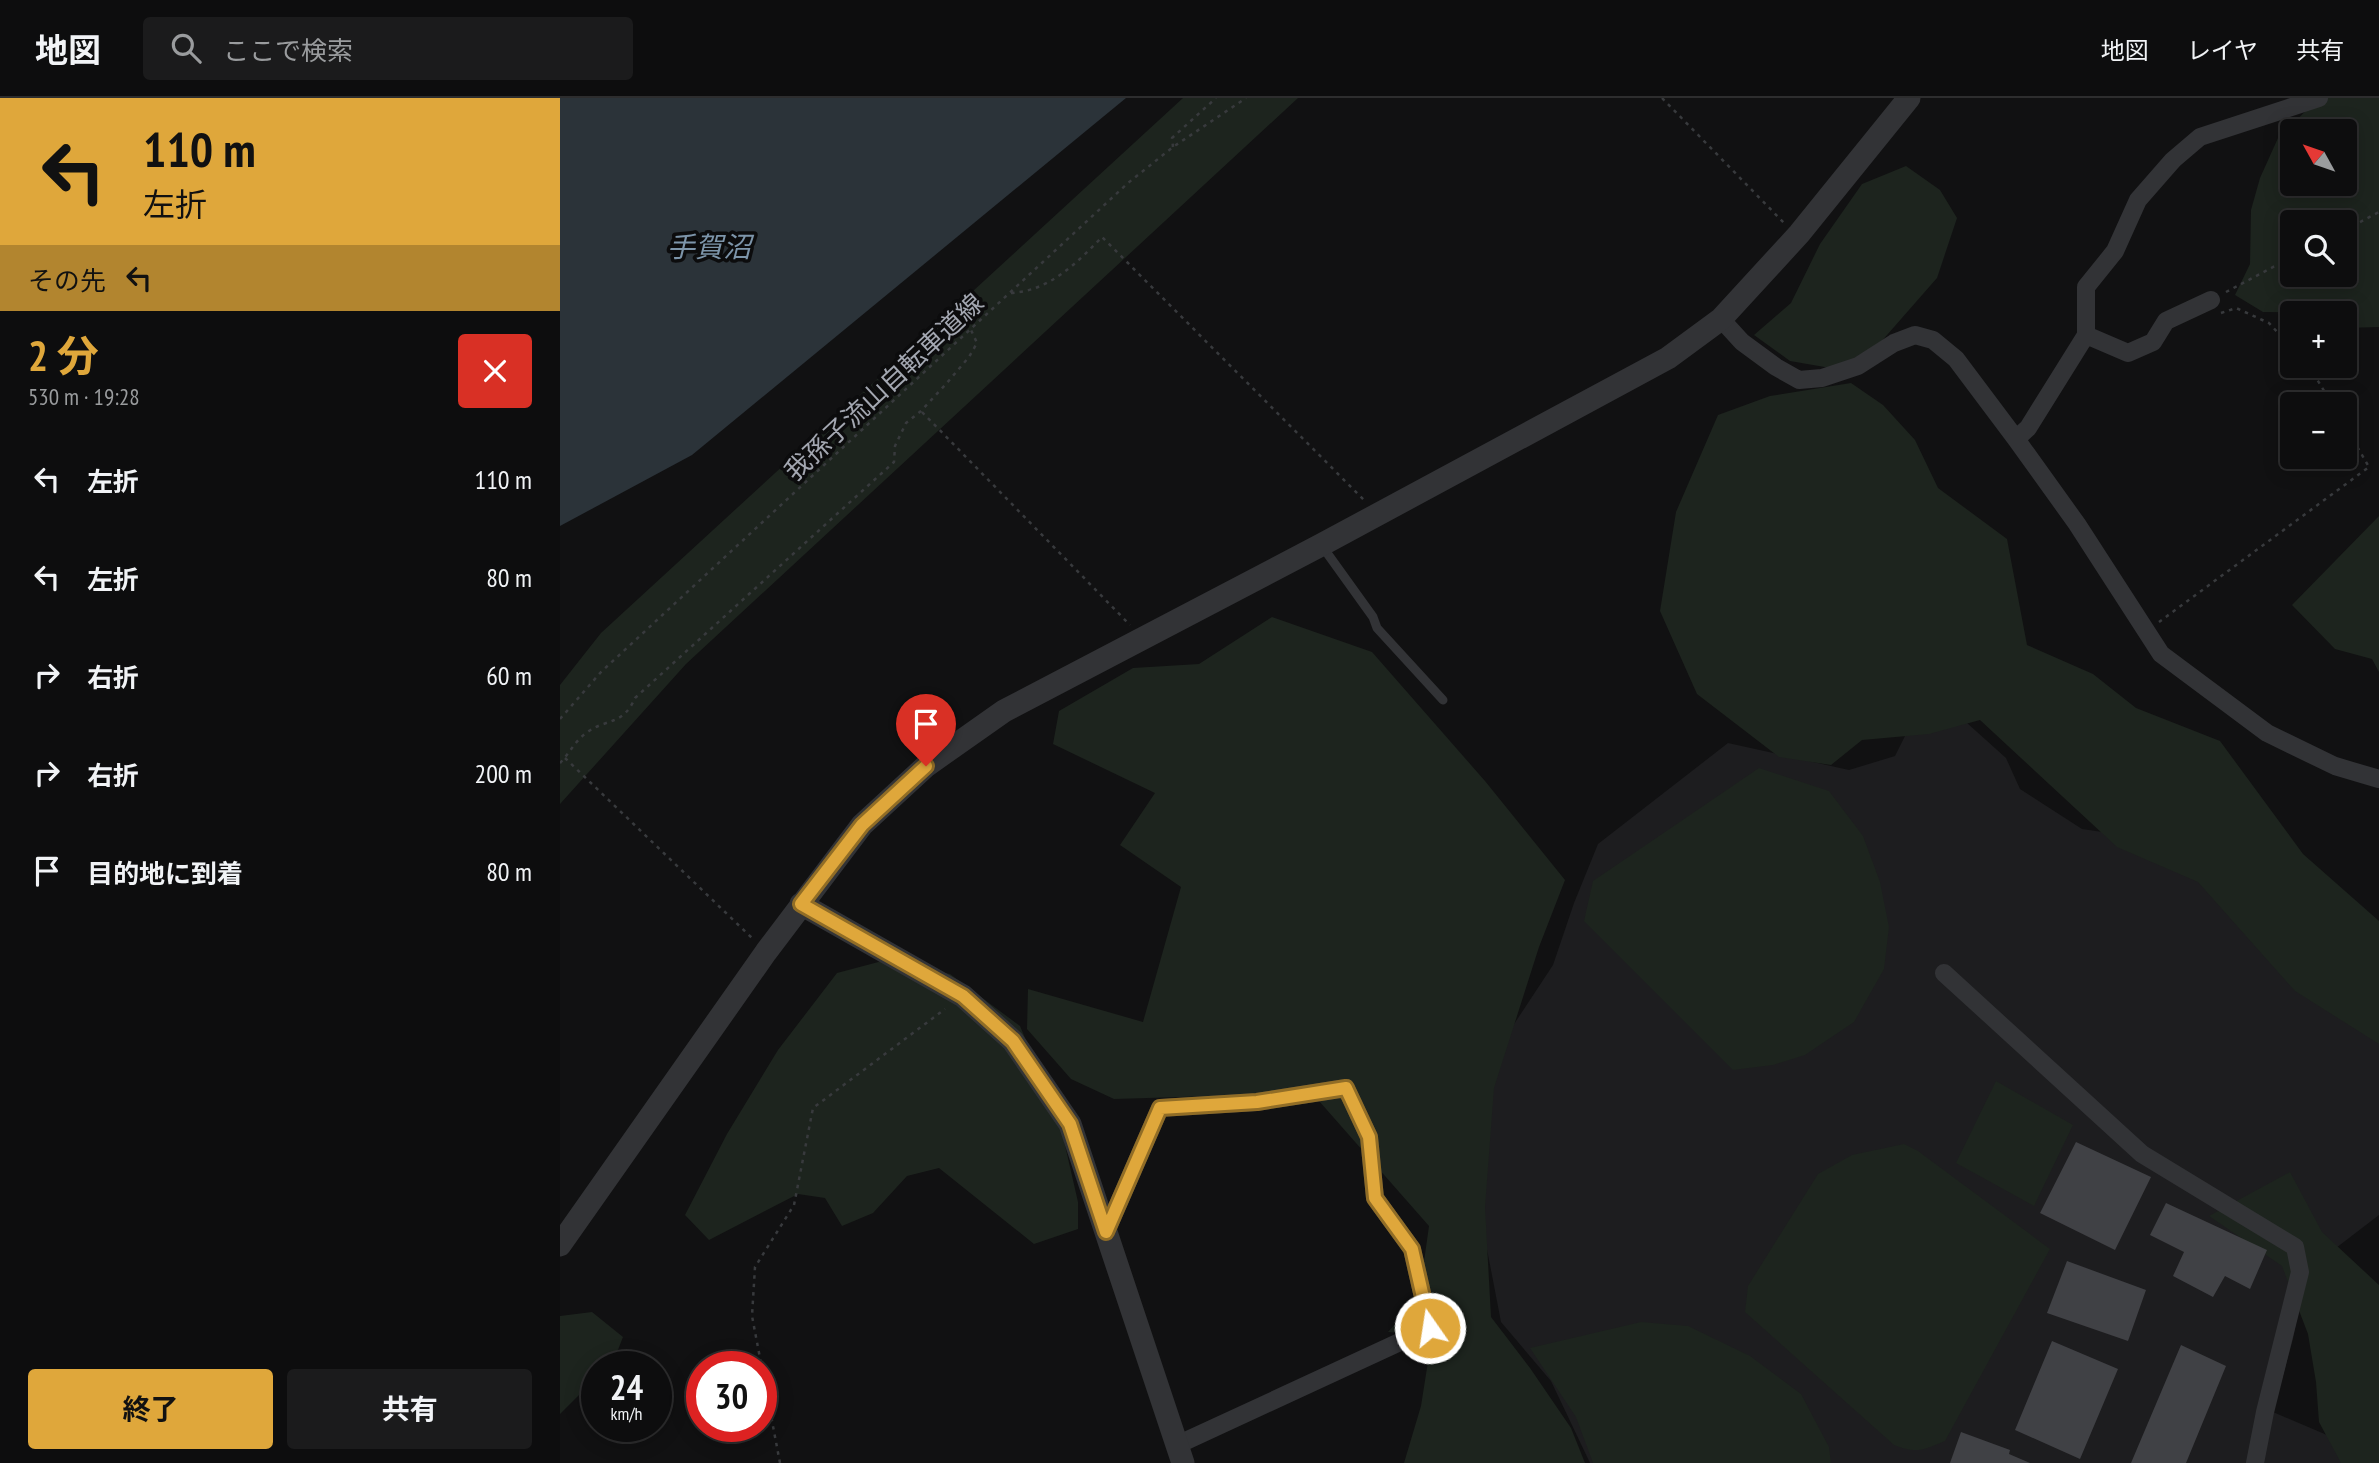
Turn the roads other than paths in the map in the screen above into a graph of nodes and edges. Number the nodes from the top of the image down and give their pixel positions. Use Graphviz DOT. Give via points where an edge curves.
graph roads {
  1 [pos="1909,98"];
  2 [pos="2319,98"];
  3 [pos="2211,300"];
  4 [pos="1721,319"];
  5 [pos="2086,335"];
  6 [pos="2016,439"];
  7 [pos="1321,545"];
  8 [pos="1443,700"];
  9 [pos="2379,779"];
  10 [pos="801,904"];
  11 [pos="1944,973"];
  12 [pos="1106,1232"];
  13 [pos="560,1245"];
  14 [pos="1180,1454"];
  15 [pos="2255,1463"];
  1 -- 4 [label="street" via="1799,234"];
  2 -- 5 [label="street" via="2200,137 2173,160 2138,200 2115,251 2086,287"];
  3 -- 5 [label="street" via="2166,321 2153,342 2128,353"];
  4 -- 6 [label="street" via="1742,342 1799,380 1858,366 1915,335 1933,340 1956,359"];
  4 -- 7 [label="street" via="1668,358"];
  5 -- 6 [label="street" via="2028,428"];
  6 -- 9 [label="street" via="2161,654 2267,733 2335,766"];
  7 -- 8 [label="lane" via="1377,628"];
  7 -- 10 [label="street" via="1004,711 926,766 862,825"];
  10 -- 12 [label="street" via="963,996 1013,1041 1070,1124"];
  10 -- 13 [label="street"];
  11 -- 15 [label="street" via="2142,1154 2295,1247 2300,1272"];
  12 -- 14 [label="street"];
  12 -- 14 [label="street" via="1160,1108 1257,1102 1346,1088 1369,1137 1375,1198 1412,1249 1430,1328"];
}
